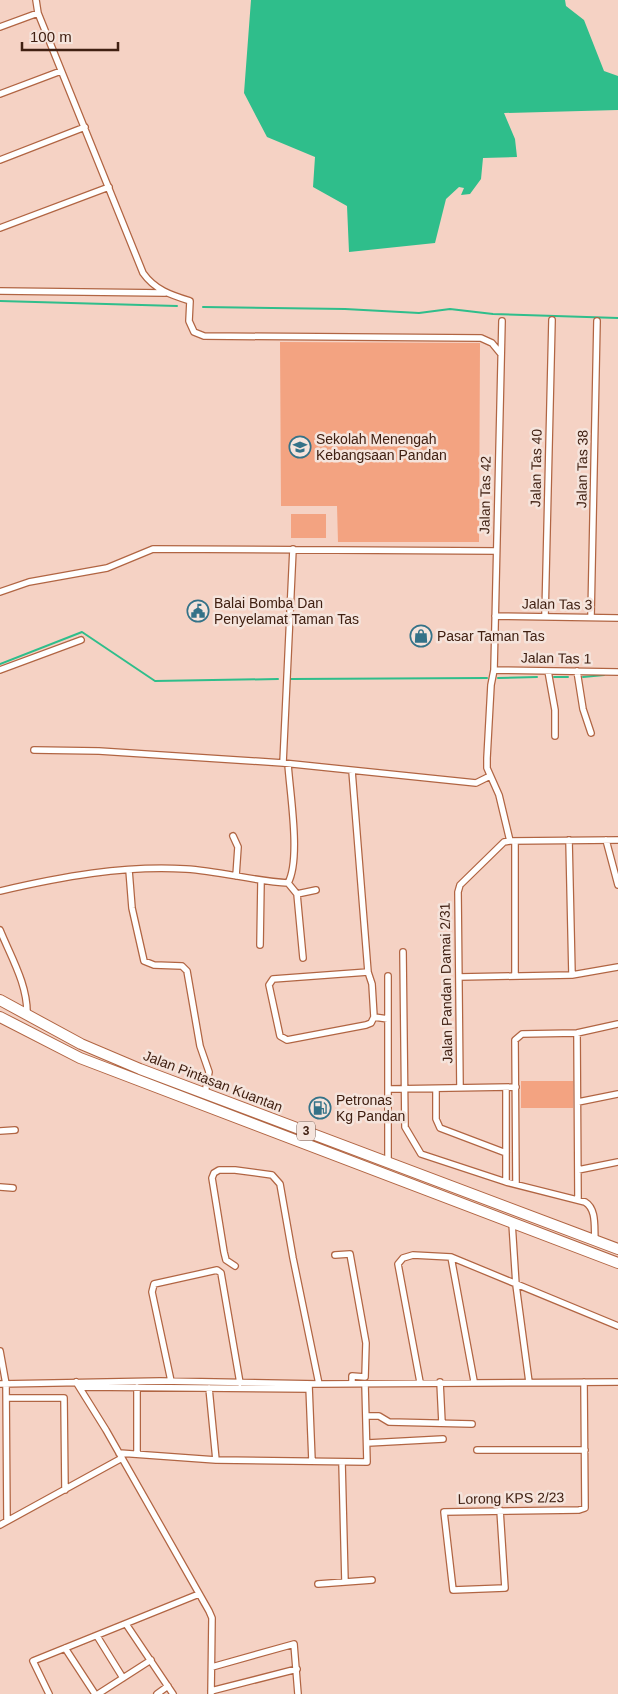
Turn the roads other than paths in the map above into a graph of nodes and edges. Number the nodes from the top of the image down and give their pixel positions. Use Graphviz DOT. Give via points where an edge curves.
graph roads {
  1 [pos="36,0"];
  2 [pos="38,13"];
  3 [pos="0,27"];
  4 [pos="61,71"];
  5 [pos="0,94"];
  6 [pos="85,127"];
  7 [pos="0,160"];
  8 [pos="109,187"];
  9 [pos="0,228"];
  10 [pos="0,291"];
  11 [pos="165,293"];
  12 [pos="502,320"];
  13 [pos="552,320"];
  14 [pos="597,322"];
  15 [pos="501,354"];
  16 [pos="293,549"];
  17 [pos="496,551"];
  18 [pos="0,592"];
  19 [pos="495,616"];
  20 [pos="545,616"];
  21 [pos="591,617"];
  22 [pos="618,618"];
  23 [pos="81,640"];
  24 [pos="0,670"];
  25 [pos="494,670"];
  26 [pos="548,671"];
  27 [pos="577,671"];
  28 [pos="618,672"];
  29 [pos="591,733"];
  30 [pos="555,736"];
  31 [pos="34,750"];
  32 [pos="285,764"];
  33 [pos="352,771"];
  34 [pos="490,776"];
  35 [pos="233,836"];
  36 [pos="569,840"];
  37 [pos="606,840"];
  38 [pos="618,840"];
  39 [pos="512,841"];
  40 [pos="129,870"];
  41 [pos="236,876"];
  42 [pos="261,881"];
  43 [pos="288,883"];
  44 [pos="618,885"];
  45 [pos="316,890"];
  46 [pos="0,891"];
  47 [pos="297,894"];
  48 [pos="0,930"];
  49 [pos="260,946"];
  50 [pos="403,952"];
  51 [pos="303,958"];
  52 [pos="618,967"];
  53 [pos="368,972"];
  54 [pos="572,975"];
  55 [pos="388,976"];
  56 [pos="515,976"];
  57 [pos="459,977"];
  58 [pos="0,1000"];
  59 [pos="27,1015"];
  60 [pos="0,1016"];
  61 [pos="374,1017"];
  62 [pos="388,1018"];
  63 [pos="618,1024"];
  64 [pos="577,1033"];
  65 [pos="516,1087"];
  66 [pos="436,1088"];
  67 [pos="460,1088"];
  68 [pos="506,1088"];
  69 [pos="390,1089"];
  70 [pos="406,1089"];
  71 [pos="205,1093"];
  72 [pos="618,1094"];
  73 [pos="578,1102"];
  74 [pos="15,1130"];
  75 [pos="0,1131"];
  76 [pos="506,1154"];
  77 [pos="618,1162"];
  78 [pos="388,1163"];
  79 [pos="578,1170"];
  80 [pos="506,1182"];
  81 [pos="516,1184"];
  82 [pos="0,1187"];
  83 [pos="13,1188"];
  84 [pos="578,1200"];
  85 [pos="512,1223"];
  86 [pos="595,1240"];
  87 [pos="618,1249"];
  88 [pos="335,1255"];
  89 [pos="451,1257"];
  90 [pos="618,1263"];
  91 [pos="235,1266"];
  92 [pos="516,1285"];
  93 [pos="618,1326"];
  94 [pos="0,1351"];
  95 [pos="171,1381"];
  96 [pos="240,1382"];
  97 [pos="420,1382"];
  98 [pos="440,1382"];
  99 [pos="474,1382"];
  100 [pos="529,1382"];
  101 [pos="584,1382"];
  102 [pos="618,1382"];
  103 [pos="3,1384"];
  104 [pos="78,1384"];
  105 [pos="319,1384"];
  106 [pos="352,1384"];
  107 [pos="366,1384"];
  108 [pos="309,1386"];
  109 [pos="137,1387"];
  110 [pos="209,1388"];
  111 [pos="7,1398"];
  112 [pos="367,1416"];
  113 [pos="442,1423"];
  114 [pos="472,1424"];
  115 [pos="444,1439"];
  116 [pos="368,1443"];
  117 [pos="477,1450"];
  118 [pos="585,1450"];
  119 [pos="137,1454"];
  120 [pos="120,1456"];
  121 [pos="216,1460"];
  122 [pos="312,1461"];
  123 [pos="342,1462"];
  124 [pos="65,1490"];
  125 [pos="500,1510"];
  126 [pos="7,1521"];
  127 [pos="0,1525"];
  128 [pos="372,1580"];
  129 [pos="345,1582"];
  130 [pos="318,1584"];
  131 [pos="199,1594"];
  132 [pos="126,1624"];
  133 [pos="96,1636"];
  134 [pos="65,1648"];
  135 [pos="151,1660"];
  136 [pos="212,1667"];
  137 [pos="297,1669"];
  138 [pos="123,1678"];
  139 [pos="168,1686"];
  140 [pos="211,1693"];
  141 [pos="49,1694"];
  142 [pos="96,1694"];
  143 [pos="157,1694"];
  144 [pos="173,1694"];
  145 [pos="298,1694"];
  1 -- 2 [label="street"];
  2 -- 3 [label="street"];
  2 -- 4 [label="street"];
  4 -- 5 [label="street"];
  4 -- 6 [label="street"];
  6 -- 7 [label="street"];
  6 -- 8 [label="street"];
  8 -- 9 [label="street"];
  8 -- 11 [label="street" via="143,273 148,281"];
  10 -- 11 [label="street"];
  11 -- 15 [label="street" via="190,301 190,325 194,332 204,336 481,338 492,343"];
  12 -- 15 [label="street, Jalan Tas 42"];
  13 -- 20 [label="street, Jalan Tas 40"];
  14 -- 21 [label="street, Jalan Tas 38"];
  15 -- 17 [label="street, Jalan Tas 42"];
  16 -- 17 [label="street"];
  16 -- 18 [label="street" via="152,549 107,568 29,582"];
  16 -- 32 [label="street"];
  17 -- 19 [label="street, Jalan Tas 42"];
  19 -- 20 [label="street, Jalan Tas 3"];
  19 -- 25 [label="street, Jalan Tas 42"];
  20 -- 21 [label="street, Jalan Tas 3"];
  21 -- 22 [label="street, Jalan Tas 3"];
  23 -- 24 [label="street"];
  25 -- 26 [label="street, Jalan Tas 1"];
  25 -- 34 [label="street, Jalan Tas 42" via="490,685 487,758"];
  26 -- 27 [label="street, Jalan Tas 1"];
  26 -- 30 [label="street" via="555,710"];
  27 -- 28 [label="street, Jalan Tas 1"];
  27 -- 29 [label="street" via="583,709"];
  31 -- 32 [label="street" via="99,751"];
  32 -- 33 [label="street"];
  32 -- 43 [label="street" via="294,854 293,874"];
  33 -- 34 [label="street" via="476,782"];
  33 -- 53 [label="street"];
  34 -- 39 [label="street, Jalan Tas 42"];
  35 -- 41 [label="street" via="238,847"];
  36 -- 37 [label="street"];
  36 -- 39 [label="street"];
  36 -- 54 [label="street"];
  37 -- 38 [label="street"];
  37 -- 44 [label="street"];
  39 -- 56 [label="street, Jalan Tas 42"];
  39 -- 57 [label="street, Jalan Pandan Damai 2/31" via="504,842 458,889"];
  40 -- 41 [label="street" via="183,869"];
  40 -- 46 [label="street"];
  40 -- 71 [label="street" via="132,908 144,960 154,965 182,966 187,971 200,1046 209,1072"];
  41 -- 42 [label="street"];
  42 -- 43 [label="street"];
  42 -- 49 [label="street"];
  43 -- 47 [label="street"];
  45 -- 47 [label="street"];
  47 -- 51 [label="street"];
  48 -- 59 [label="street" via="26,994"];
  50 -- 70 [label="street"];
  52 -- 54 [label="street"];
  53 -- 61 [label="street"];
  53 -- 61 [label="street" via="273,979 268,985 280,1036 287,1040 366,1025"];
  54 -- 56 [label="street"];
  55 -- 62 [label="street"];
  56 -- 57 [label="street"];
  57 -- 67 [label="street, Jalan Pandan Damai 2/31"];
  58 -- 59 [label="highway, Jalan Pintasan Kuantan / 3"];
  59 -- 71 [label="highway, Jalan Pintasan Kuantan / 3" via="81,1044"];
  60 -- 85 [label="highway, Jalan Pintasan Kuantan / 3" via="80,1058"];
  61 -- 62 [label="street"];
  62 -- 69 [label="street"];
  63 -- 64 [label="street"];
  64 -- 65 [label="street" via="517,1036"];
  64 -- 73 [label="street"];
  65 -- 68 [label="street"];
  65 -- 81 [label="street"];
  66 -- 67 [label="street"];
  66 -- 70 [label="street"];
  66 -- 76 [label="street" via="436,1118 440,1128"];
  67 -- 68 [label="street"];
  68 -- 76 [label="street"];
  69 -- 70 [label="street"];
  69 -- 78 [label="street"];
  70 -- 80 [label="street" via="405,1126 417,1151"];
  71 -- 78 [label="highway, Jalan Pintasan Kuantan / 3"];
  72 -- 73 [label="street"];
  73 -- 79 [label="street"];
  74 -- 75 [label="street"];
  76 -- 80 [label="street"];
  77 -- 79 [label="street"];
  78 -- 86 [label="highway, Jalan Pintasan Kuantan / 3"];
  79 -- 84 [label="street"];
  80 -- 81 [label="street"];
  81 -- 84 [label="street"];
  82 -- 83 [label="street"];
  84 -- 86 [label="street" via="591,1207"];
  85 -- 90 [label="highway, Jalan Pintasan Kuantan / 3"];
  85 -- 92 [label="street"];
  86 -- 87 [label="highway, Jalan Pintasan Kuantan / 3"];
  88 -- 106 [label="street" via="350,1254 366,1343 365,1376 352,1376"];
  89 -- 92 [label="street"];
  89 -- 97 [label="street" via="413,1254 398,1264"];
  89 -- 99 [label="street"];
  91 -- 105 [label="street" via="226,1260 224,1252 212,1178 214,1173 235,1170 272,1175 280,1184"];
  92 -- 93 [label="street"];
  92 -- 100 [label="street"];
  94 -- 103 [label="street"];
  95 -- 96 [label="street"];
  95 -- 96 [label="street" via="152,1292 154,1284 217,1270 221,1273"];
  95 -- 104 [label="street"];
  96 -- 108 [label="street"];
  97 -- 98 [label="street"];
  97 -- 107 [label="street"];
  98 -- 99 [label="street"];
  98 -- 113 [label="street"];
  99 -- 100 [label="street"];
  100 -- 101 [label="street"];
  101 -- 102 [label="street"];
  101 -- 118 [label="street"];
  103 -- 104 [label="street"];
  103 -- 111 [label="street"];
  104 -- 109 [label="street"];
  104 -- 120 [label="street"];
  105 -- 106 [label="street"];
  105 -- 108 [label="street"];
  106 -- 107 [label="street"];
  107 -- 112 [label="street"];
  108 -- 110 [label="street"];
  108 -- 122 [label="street"];
  109 -- 110 [label="street"];
  109 -- 119 [label="street"];
  110 -- 121 [label="street"];
  111 -- 124 [label="street" via="64,1398"];
  111 -- 126 [label="street"];
  112 -- 113 [label="street" via="379,1416 388,1422"];
  112 -- 116 [label="street"];
  113 -- 114 [label="street"];
  115 -- 116 [label="street"];
  116 -- 123 [label="street" via="367,1462"];
  117 -- 118 [label="street"];
  118 -- 125 [label="street, Lorong KPS 2/23" via="585,1508"];
  119 -- 120 [label="street"];
  119 -- 121 [label="street"];
  120 -- 124 [label="street"];
  120 -- 131 [label="street"];
  121 -- 122 [label="street"];
  122 -- 123 [label="street"];
  123 -- 129 [label="street"];
  124 -- 126 [label="street"];
  125 -- 125 [label="street, Lorong KPS 2/23" via="444,1512 453,1590 504,1588"];
  126 -- 127 [label="street"];
  128 -- 129 [label="street"];
  129 -- 130 [label="street"];
  131 -- 132 [label="street"];
  131 -- 136 [label="street" via="212,1618"];
  132 -- 133 [label="street"];
  132 -- 135 [label="street"];
  133 -- 134 [label="street"];
  133 -- 138 [label="street"];
  134 -- 141 [label="street" via="33,1662"];
  134 -- 142 [label="street"];
  135 -- 138 [label="street"];
  135 -- 139 [label="street"];
  136 -- 137 [label="street" via="294,1644"];
  136 -- 140 [label="street"];
  137 -- 140 [label="street"];
  137 -- 145 [label="street"];
  138 -- 142 [label="street"];
  139 -- 143 [label="street"];
  139 -- 144 [label="street"];
}
